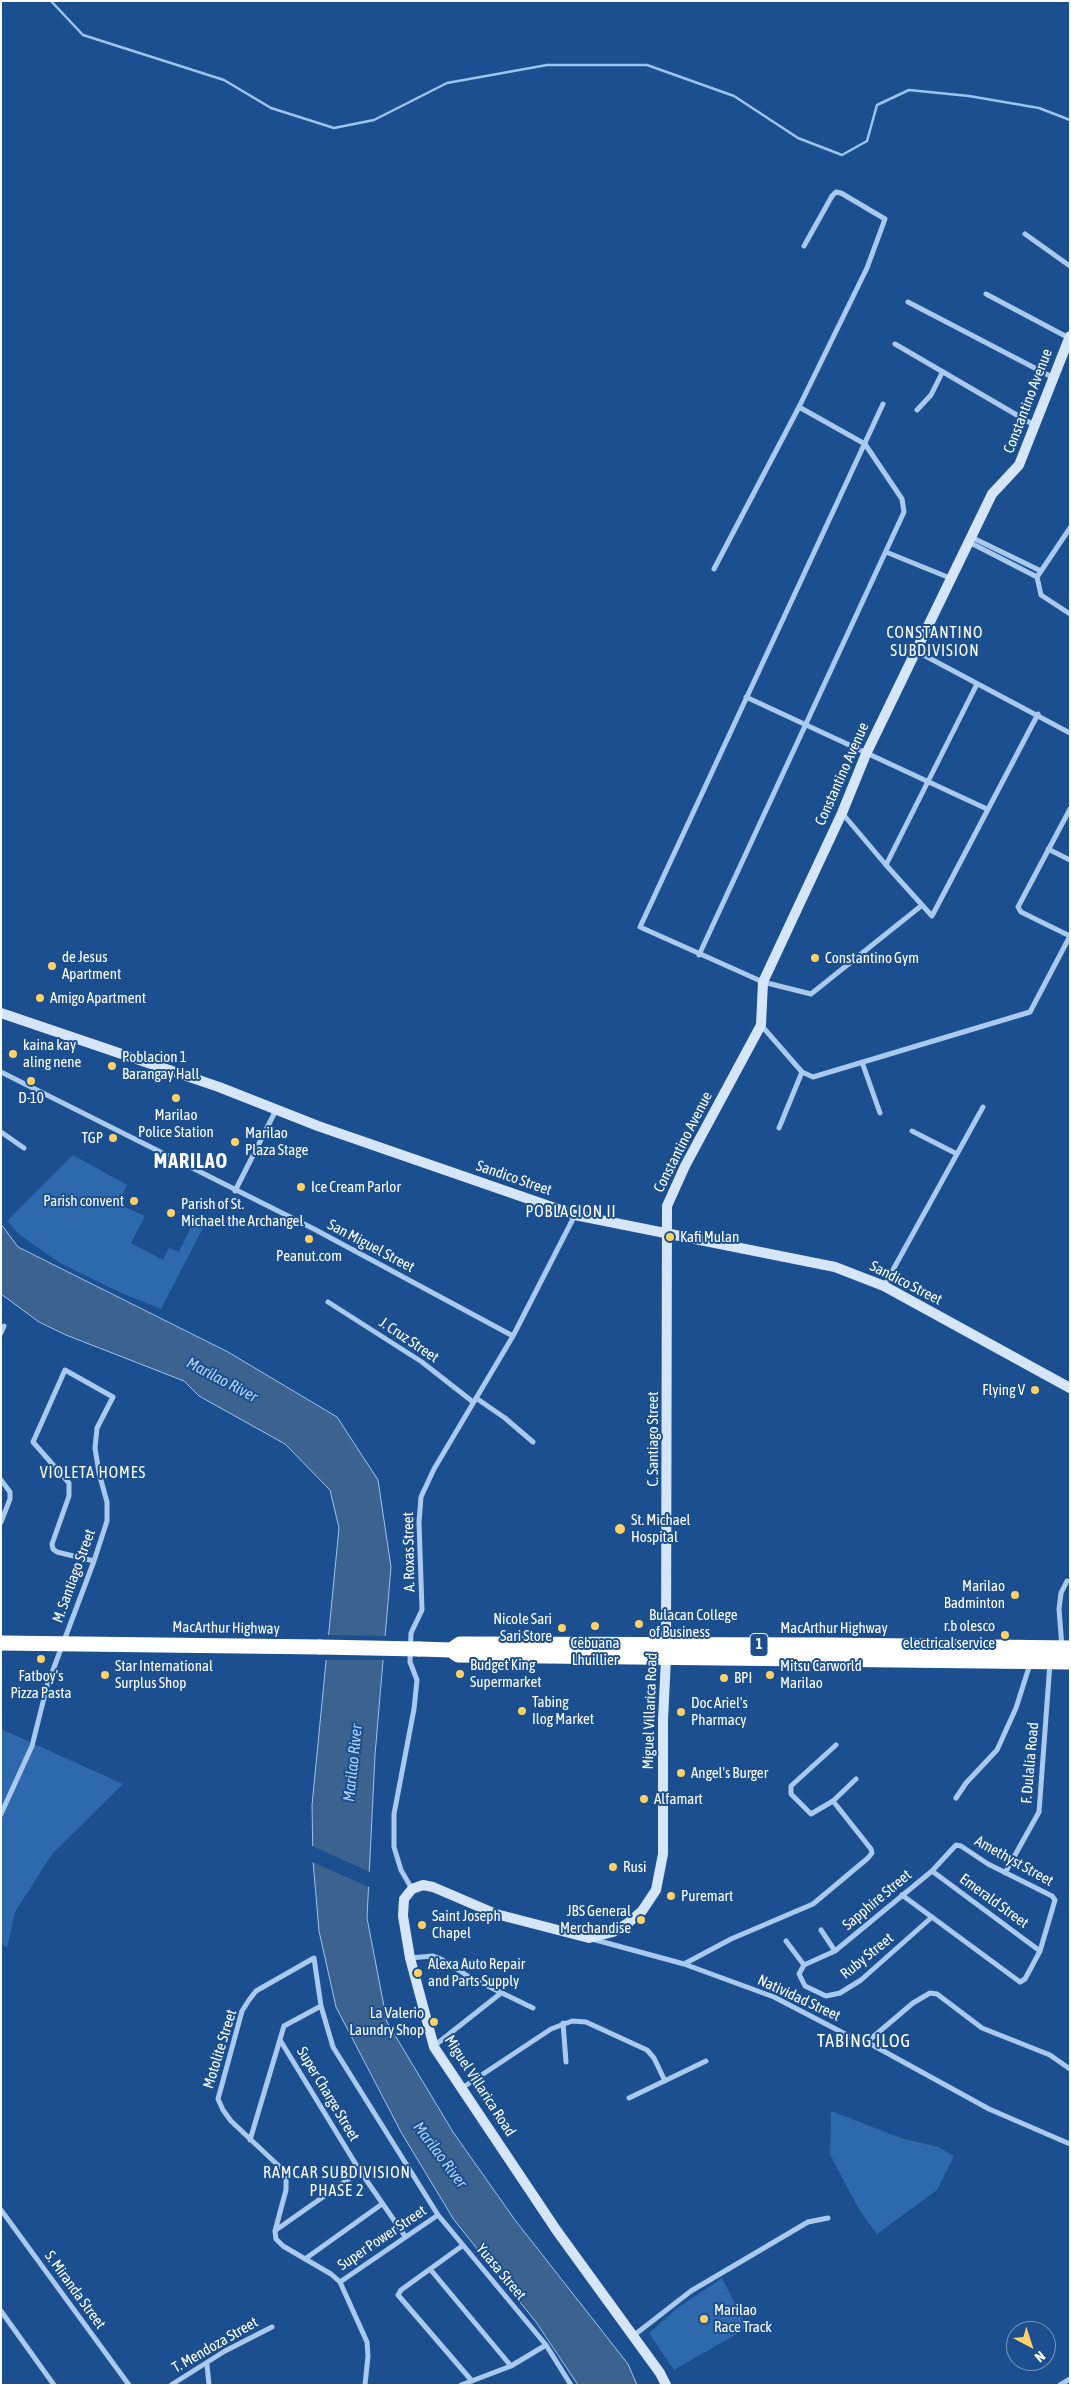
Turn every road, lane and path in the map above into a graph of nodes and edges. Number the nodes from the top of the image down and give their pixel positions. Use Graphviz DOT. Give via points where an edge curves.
graph roads {
  1 [pos="1025,234"];
  2 [pos="804,246"];
  3 [pos="1070,266"];
  4 [pos="986,294"];
  5 [pos="908,302"];
  6 [pos="1069,337"];
  7 [pos="895,344"];
  8 [pos="942,373"];
  9 [pos="1052,377"];
  10 [pos="883,404"];
  11 [pos="799,407"];
  12 [pos="917,410"];
  13 [pos="1035,425"];
  14 [pos="864,444"];
  15 [pos="1070,528"];
  16 [pos="970,539"];
  17 [pos="886,552"];
  18 [pos="714,569"];
  19 [pos="1041,571"];
  20 [pos="1037,577"];
  21 [pos="950,578"];
  22 [pos="1070,614"];
  23 [pos="916,651"];
  24 [pos="977,684"];
  25 [pos="746,697"];
  26 [pos="1038,714"];
  27 [pos="806,727"];
  28 [pos="1070,732"];
  29 [pos="866,754"];
  30 [pos="930,781"];
  31 [pos="987,809"];
  32 [pos="1070,809"];
  33 [pos="842,813"];
  34 [pos="1048,849"];
  35 [pos="1070,860"];
  36 [pos="886,865"];
  37 [pos="921,906"];
  38 [pos="1070,936"];
  39 [pos="699,955"];
  40 [pos="763,982"];
  41 [pos="1,1012"];
  42 [pos="761,1025"];
  43 [pos="862,1062"];
  44 [pos="1,1072"];
  45 [pos="802,1072"];
  46 [pos="983,1107"];
  47 [pos="276,1109"];
  48 [pos="880,1113"];
  49 [pos="779,1128"];
  50 [pos="912,1131"];
  51 [pos="1,1132"];
  52 [pos="24,1148"];
  53 [pos="957,1154"];
  54 [pos="235,1191"];
  55 [pos="575,1215"];
  56 [pos="667,1233"];
  57 [pos="884,1286"];
  58 [pos="328,1302"];
  59 [pos="4,1326"];
  60 [pos="1,1333"];
  61 [pos="513,1336"];
  62 [pos="1070,1388"];
  63 [pos="474,1400"];
  64 [pos="533,1442"];
  65 [pos="1,1480"];
  66 [pos="1,1522"];
  67 [pos="94,1560"];
  68 [pos="1067,1581"];
  69 [pos="1,1643"];
  70 [pos="63,1644"];
  71 [pos="666,1651"];
  72 [pos="1058,1651"];
  73 [pos="1030,1661"];
  74 [pos="1070,1662"];
  75 [pos="836,1745"];
  76 [pos="856,1779"];
  77 [pos="956,1798"];
  78 [pos="833,1801"];
  79 [pos="1,1814"];
  80 [pos="958,1845"];
  81 [pos="932,1871"];
  82 [pos="1005,1873"];
  83 [pos="412,1889"];
  84 [pos="902,1895"];
  85 [pos="932,1917"];
  86 [pos="821,1930"];
  87 [pos="589,1938"];
  88 [pos="786,1941"];
  89 [pos="835,1951"];
  90 [pos="1040,1951"];
  91 [pos="314,1958"];
  92 [pos="410,1958"];
  93 [pos="684,1964"];
  94 [pos="804,1965"];
  95 [pos="501,1993"];
  96 [pos="321,2006"];
  97 [pos="532,2008"];
  98 [pos="564,2023"];
  99 [pos="280,2040"];
  100 [pos="867,2042"];
  101 [pos="434,2046"];
  102 [pos="706,2061"];
  103 [pos="566,2062"];
  104 [pos="1070,2069"];
  105 [pos="665,2081"];
  106 [pos="462,2088"];
  107 [pos="629,2098"];
  108 [pos="250,2140"];
  109 [pos="1070,2144"];
  110 [pos="360,2171"];
  111 [pos="382,2204"];
  112 [pos="1,2210"];
  113 [pos="438,2215"];
  114 [pos="828,2218"];
  115 [pos="275,2231"];
  116 [pos="405,2236"];
  117 [pos="462,2246"];
  118 [pos="305,2259"];
  119 [pos="430,2269"];
  120 [pos="340,2282"];
  121 [pos="1,2311"];
  122 [pos="272,2327"];
  123 [pos="633,2336"];
  124 [pos="546,2345"];
  125 [pos="207,2364"];
  126 [pos="511,2366"];
  127 [pos="1070,2379"];
  128 [pos="472,2381"];
  129 [pos="51,2384"];
  130 [pos="129,2385"];
  131 [pos="171,2385"];
  132 [pos="208,2385"];
  133 [pos="365,2385"];
  134 [pos="461,2385"];
  135 [pos="571,2385"];
  136 [pos="666,2385"];
  137 [pos="1060,2385"];
  1 -- 3 [label="street"];
  2 -- 11 [label="street" via="836,192 885,219 867,268"];
  4 -- 6 [label="street"];
  5 -- 9 [label="street"];
  6 -- 9 [label="main road, Constantino Avenue"];
  7 -- 8 [label="street"];
  8 -- 12 [label="street" via="931,394"];
  8 -- 13 [label="street"];
  9 -- 13 [label="main road, Constantino Avenue"];
  10 -- 14 [label="street"];
  11 -- 14 [label="street"];
  11 -- 18 [label="street"];
  13 -- 16 [label="main road, Constantino Avenue" via="1019,466 992,494"];
  14 -- 17 [label="street" via="904,505 902,518"];
  14 -- 25 [label="street"];
  15 -- 19 [label="street"];
  16 -- 19 [label="street"];
  16 -- 20 [label="street"];
  16 -- 21 [label="main road, Constantino Avenue"];
  17 -- 21 [label="street"];
  17 -- 27 [label="street"];
  19 -- 20 [label="street"];
  20 -- 22 [label="street" via="1041,596"];
  21 -- 23 [label="main road, Constantino Avenue"];
  23 -- 24 [label="street"];
  23 -- 29 [label="main road, Constantino Avenue"];
  24 -- 26 [label="street"];
  24 -- 30 [label="street"];
  25 -- 27 [label="street"];
  25 -- 39 [label="street" via="640,927"];
  26 -- 28 [label="street"];
  26 -- 31 [label="street"];
  27 -- 29 [label="street"];
  27 -- 39 [label="street"];
  29 -- 30 [label="street"];
  29 -- 33 [label="main road, Constantino Avenue"];
  30 -- 31 [label="street"];
  30 -- 36 [label="street"];
  31 -- 37 [label="street" via="932,916"];
  32 -- 34 [label="street"];
  33 -- 36 [label="street"];
  33 -- 40 [label="main road, Constantino Avenue"];
  34 -- 35 [label="street"];
  34 -- 38 [label="street" via="1018,907 1021,912"];
  36 -- 37 [label="street"];
  37 -- 40 [label="street" via="813,994"];
  38 -- 43 [label="street" via="1030,1012"];
  39 -- 40 [label="street"];
  40 -- 42 [label="main road, Constantino Avenue"];
  41 -- 47 [label="main road, Sandico Street"];
  42 -- 45 [label="street"];
  42 -- 56 [label="main road, Constantino Avenue" via="667,1206"];
  43 -- 45 [label="street" via="813,1077"];
  43 -- 48 [label="street"];
  44 -- 54 [label="street, San Miguel Street"];
  45 -- 49 [label="street"];
  46 -- 53 [label="street"];
  47 -- 54 [label="street"];
  47 -- 55 [label="main road, Sandico Street"];
  50 -- 53 [label="street"];
  51 -- 52 [label="street"];
  53 -- 57 [label="street"];
  54 -- 61 [label="street, San Miguel Street" via="314,1229"];
  55 -- 56 [label="main road, Sandico Street"];
  55 -- 61 [label="street, A. Roxas Street"];
  56 -- 57 [label="main road, Sandico Street" via="835,1267"];
  56 -- 71 [label="main road, C. Santiago Street"];
  57 -- 62 [label="main road, Sandico Street"];
  58 -- 63 [label="street, J. Cruz Street" via="422,1362"];
  59 -- 60 [label="street"];
  61 -- 63 [label="street, A. Roxas Street"];
  63 -- 64 [label="street, J. Cruz Street" via="505,1418"];
  63 -- 83 [label="street, A. Roxas Street" via="421,1497 422,1610 410,1633 410,1662 417,1680 394,1814 394,1847 401,1870"];
  65 -- 66 [label="street" via="10,1492 10,1499"];
  67 -- 67 [label="street, M. Santiago Street" via="53,1549 69,1483 33,1442 65,1370 113,1397 97,1428 95,1448 107,1502 107,1521"];
  67 -- 70 [label="street, M. Santiago Street"];
  68 -- 72 [label="street, F. Dulalia Road" via="1061,1593"];
  69 -- 70 [label="highway, MacArthur Highway / 1"];
  70 -- 71 [label="highway, MacArthur Highway / 1, bridge" via="419,1649 451,1650 458,1655"];
  70 -- 79 [label="street, M. Santiago Street" via="47,1686 32,1746"];
  71 -- 72 [label="highway, MacArthur Highway / 1"];
  71 -- 73 [label="highway, MacArthur Highway / 1"];
  71 -- 87 [label="main road, Miguel Villarica Road" via="663,1854 659,1882 652,1898 628,1923 613,1932"];
  72 -- 73 [label="highway, MacArthur Highway / 1"];
  72 -- 74 [label="highway, MacArthur Highway / 1"];
  72 -- 82 [label="street, F. Dulalia Road" via="1038,1812"];
  73 -- 77 [label="street" via="1023,1689 997,1750"];
  75 -- 78 [label="street" via="790,1790 812,1814"];
  76 -- 78 [label="street"];
  78 -- 93 [label="street" via="871,1849 868,1858 813,1904 731,1939"];
  80 -- 81 [label="street, Sapphire Street"];
  80 -- 82 [label="street, Amethyst Street"];
  81 -- 84 [label="street, Sapphire Street"];
  81 -- 90 [label="street, Emerald Street"];
  82 -- 90 [label="street, Amethyst Street" via="1055,1900"];
  83 -- 87 [label="main road, Miguel Villarica Road" via="433,1886 496,1914"];
  83 -- 92 [label="main road, Miguel Villarica Road" via="404,1898 403,1916"];
  84 -- 85 [label="street"];
  84 -- 89 [label="street, Sapphire Street"];
  85 -- 90 [label="street" via="1020,1982 1025,1979"];
  85 -- 94 [label="street, Ruby Street" via="861,1980 840,1993 826,1996 805,1986 799,1974"];
  86 -- 89 [label="street"];
  87 -- 93 [label="street, Natividad Street"];
  88 -- 94 [label="street"];
  89 -- 94 [label="street, Sapphire Street"];
  91 -- 96 [label="street, Yuasa Street"];
  91 -- 108 [label="street, Motolite Street" via="256,1991 242,2011 218,2099 223,2110"];
  92 -- 95 [label="street" via="434,1956"];
  92 -- 101 [label="main road, Miguel Villarica Road"];
  93 -- 100 [label="street, Natividad Street" via="774,1997"];
  95 -- 97 [label="street"];
  95 -- 101 [label="street"];
  96 -- 99 [label="street" via="284,2026"];
  96 -- 113 [label="street, Yuasa Street" via="333,2047"];
  98 -- 103 [label="street"];
  98 -- 105 [label="street" via="586,2022 647,2050"];
  98 -- 106 [label="street"];
  99 -- 108 [label="street"];
  99 -- 110 [label="street, Super Charge Street"];
  100 -- 104 [label="street" via="930,1992 982,2028 1050,2055"];
  100 -- 109 [label="street, Natividad Street" via="989,2109"];
  101 -- 106 [label="main road, Miguel Villarica Road"];
  102 -- 105 [label="street"];
  105 -- 107 [label="street"];
  106 -- 123 [label="main road, Miguel Villarica Road" via="557,2231"];
  108 -- 115 [label="street, Motolite Street" via="282,2169 286,2177 286,2190"];
  110 -- 111 [label="street, Super Charge Street"];
  110 -- 115 [label="street"];
  111 -- 116 [label="street, Super Charge Street"];
  111 -- 118 [label="street"];
  112 -- 130 [label="street, S. Miranda Street"];
  113 -- 116 [label="street, Super Power Street"];
  113 -- 117 [label="street, Yuasa Street"];
  114 -- 123 [label="street" via="808,2222 691,2291"];
  115 -- 118 [label="street" via="276,2239 283,2246"];
  116 -- 120 [label="street, Super Power Street"];
  117 -- 119 [label="street"];
  117 -- 124 [label="street, Yuasa Street"];
  118 -- 120 [label="street"];
  119 -- 126 [label="street"];
  119 -- 128 [label="street" via="398,2295"];
  120 -- 133 [label="street" via="367,2342"];
  121 -- 129 [label="street"];
  122 -- 125 [label="street, T. Mendoza Street"];
  123 -- 136 [label="main road, Miguel Villarica Road"];
  124 -- 126 [label="street"];
  124 -- 135 [label="street, Yuasa Street"];
  125 -- 131 [label="street, T. Mendoza Street"];
  125 -- 132 [label="street"];
  126 -- 128 [label="street"];
  127 -- 137 [label="street"];
  128 -- 134 [label="street"];
}
